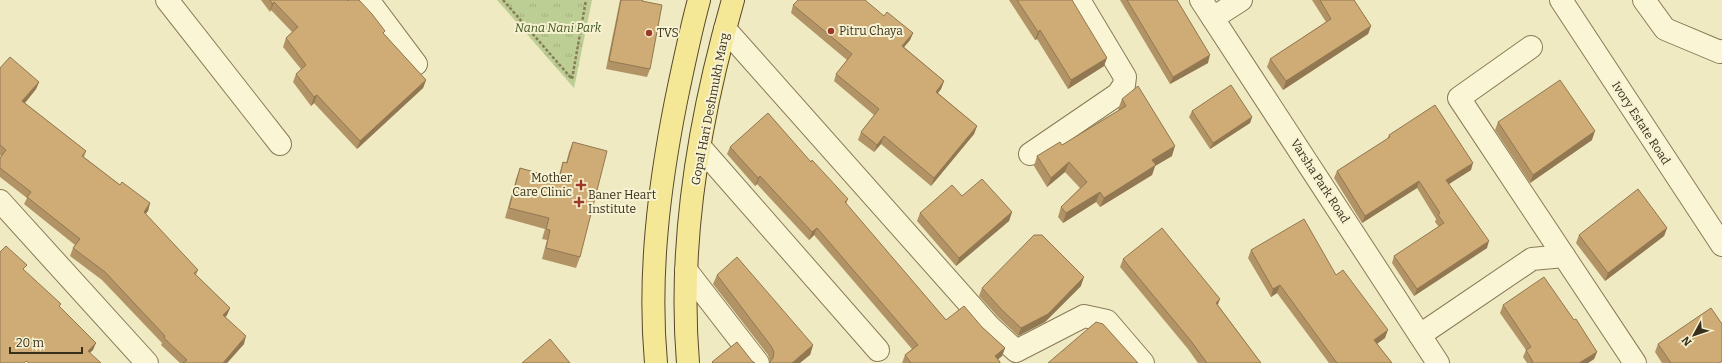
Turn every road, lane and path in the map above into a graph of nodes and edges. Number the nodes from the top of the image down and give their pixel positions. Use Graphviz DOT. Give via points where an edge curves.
graph roads {
  1 [pos="167,0"];
  2 [pos="368,0"];
  3 [pos="503,0"];
  4 [pos="586,0"];
  5 [pos="699,0"];
  6 [pos="733,0"];
  7 [pos="1079,0"];
  8 [pos="1241,0"];
  9 [pos="1561,0"];
  10 [pos="1644,0"];
  11 [pos="1207,9"];
  12 [pos="725,29"];
  13 [pos="1531,47"];
  14 [pos="1722,51"];
  15 [pos="416,64"];
  16 [pos="280,144"];
  17 [pos="700,147"];
  18 [pos="1030,154"];
  19 [pos="0,201"];
  20 [pos="1722,246"];
  21 [pos="1564,256"];
  22 [pos="686,270"];
  23 [pos="1420,335"];
  24 [pos="878,350"];
  25 [pos="147,363"];
  26 [pos="656,363"];
  27 [pos="688,363"];
  28 [pos="758,363"];
  29 [pos="1143,363"];
  30 [pos="1438,363"];
  31 [pos="1635,363"];
  1 -- 16 [label="street"];
  2 -- 15 [label="street"];
  3 -- 4 [label="path" via="572,79"];
  5 -- 26 [label="main road" via="665,158 653,276"];
  6 -- 12 [label="main road, Gopal Hari Deshmukh Marg"];
  7 -- 18 [label="street" via="1125,77 1124,85 1118,94"];
  8 -- 11 [label="street"];
  9 -- 20 [label="street, Ivory Estate Road"];
  10 -- 14 [label="street" via="1665,29"];
  11 -- 23 [label="street, Varsha Park Road"];
  12 -- 17 [label="main road, Gopal Hari Deshmukh Marg"];
  12 -- 29 [label="street" via="989,326 1016,351 1084,316 1107,321"];
  13 -- 21 [label="street" via="1459,98"];
  17 -- 22 [label="main road, Gopal Hari Deshmukh Marg"];
  17 -- 24 [label="street"];
  19 -- 25 [label="street"];
  21 -- 23 [label="street" via="1532,259"];
  21 -- 31 [label="street"];
  22 -- 27 [label="main road, Gopal Hari Deshmukh Marg"];
  22 -- 28 [label="street"];
  23 -- 30 [label="street, Varsha Park Road"];
}
